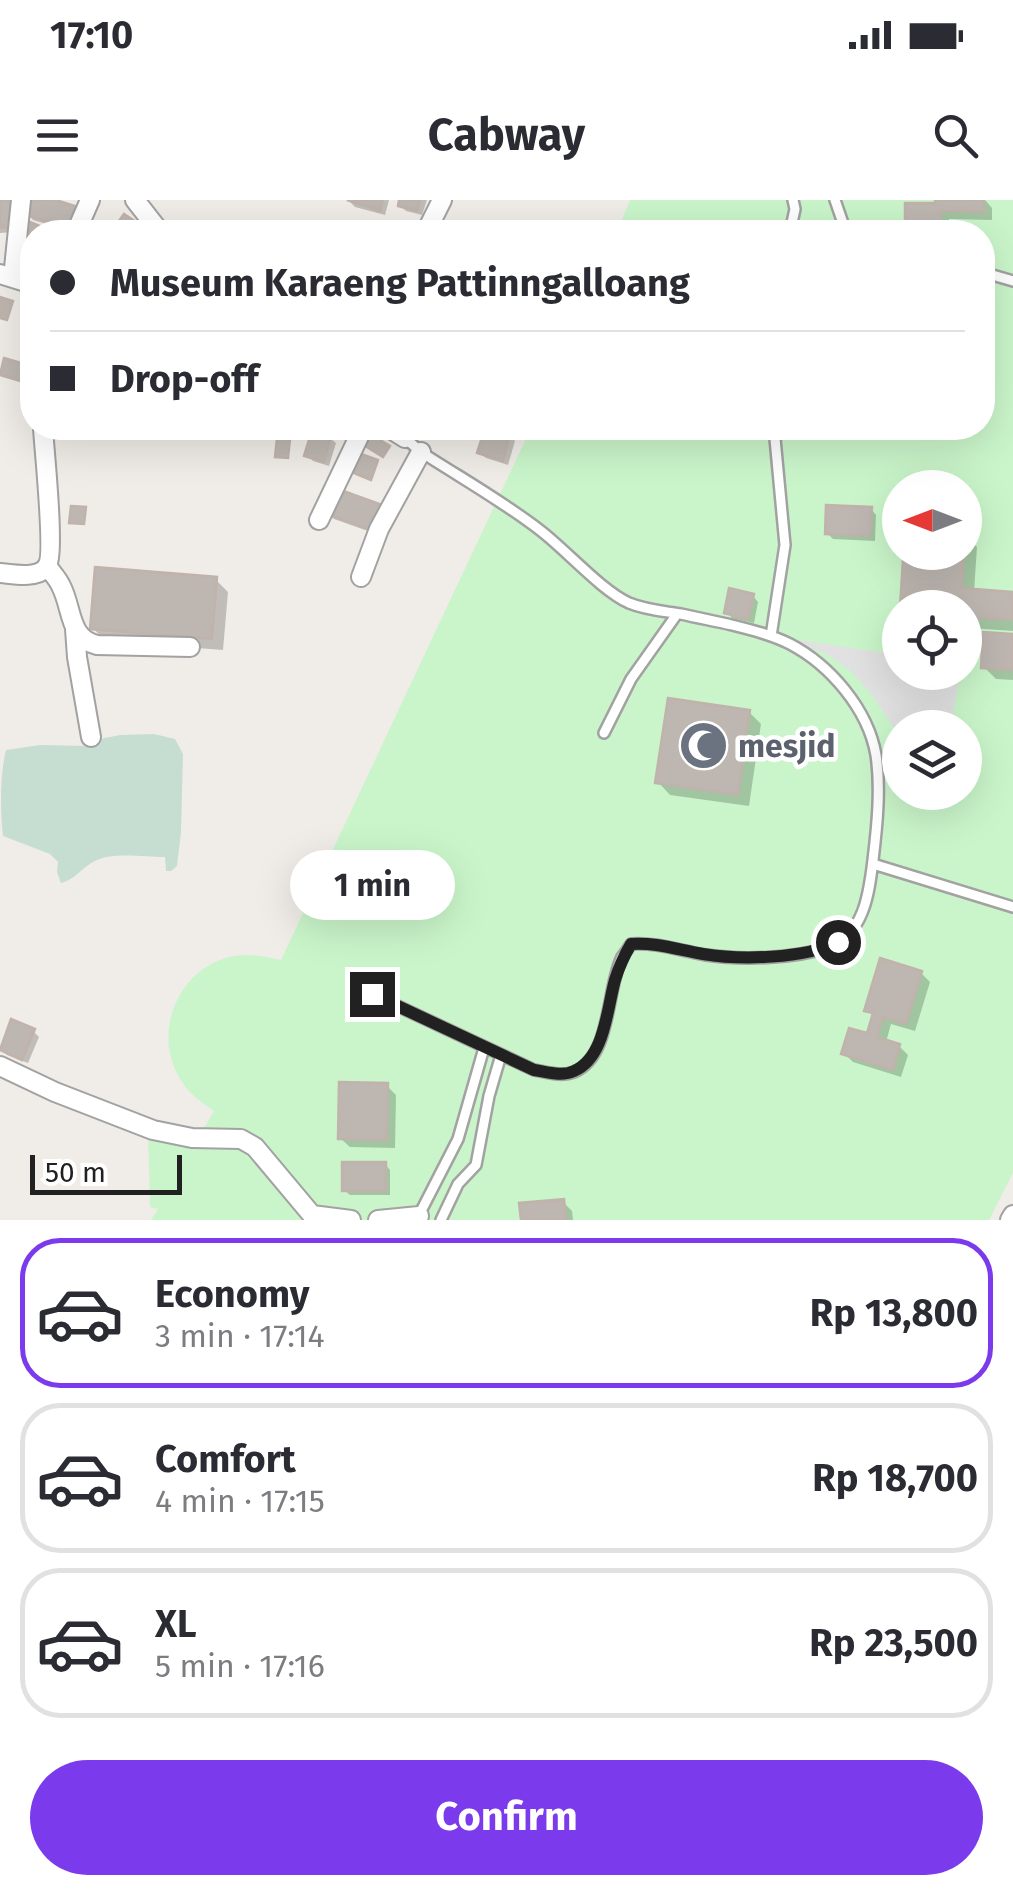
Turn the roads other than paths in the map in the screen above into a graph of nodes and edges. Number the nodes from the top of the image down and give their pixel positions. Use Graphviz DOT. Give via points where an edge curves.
graph roads {
  1 [pos="21,200"];
  2 [pos="135,200"];
  3 [pos="151,220"];
  4 [pos="6,276"];
  5 [pos="44,440"];
  6 [pos="357,440"];
  7 [pos="410,440"];
  8 [pos="776,440"];
  9 [pos="421,452"];
  10 [pos="319,520"];
  11 [pos="47,566"];
  12 [pos="0,573"];
  13 [pos="362,577"];
  14 [pos="677,614"];
  15 [pos="75,630"];
  16 [pos="771,636"];
  17 [pos="190,646"];
  18 [pos="604,733"];
  19 [pos="91,736"];
  20 [pos="873,864"];
  21 [pos="1013,907"];
  22 [pos="372,994"];
  23 [pos="484,1048"];
  24 [pos="502,1055"];
  25 [pos="0,1066"];
  26 [pos="311,1218"];
  27 [pos="418,1218"];
  28 [pos="351,1220"];
  29 [pos="378,1220"];
  30 [pos="441,1220"];
  1 -- 4 [label="street"];
  2 -- 3 [label="street"];
  5 -- 11 [label="street"];
  6 -- 10 [label="street"];
  7 -- 9 [label="lane"];
  8 -- 16 [label="lane" via="785,546"];
  9 -- 13 [label="street"];
  9 -- 14 [label="lane" via="537,528 626,602"];
  11 -- 12 [label="street" via="30,574"];
  11 -- 15 [label="street" via="64,592"];
  14 -- 16 [label="lane"];
  14 -- 18 [label="lane" via="631,679"];
  15 -- 17 [label="street" via="97,644"];
  15 -- 19 [label="street"];
  16 -- 20 [label="lane" via="833,677 866,726 878,780"];
  20 -- 21 [label="lane"];
  20 -- 24 [label="lane" via="859,922 838,942 746,958 631,944 592,1057 560,1074"];
  22 -- 23 [label="lane"];
  23 -- 24 [label="lane"];
  23 -- 27 [label="lane" via="458,1138"];
  24 -- 30 [label="lane" via="476,1165"];
  25 -- 26 [label="street" via="153,1130 246,1140"];
  26 -- 28 [label="street"];
  27 -- 29 [label="street"];
}
